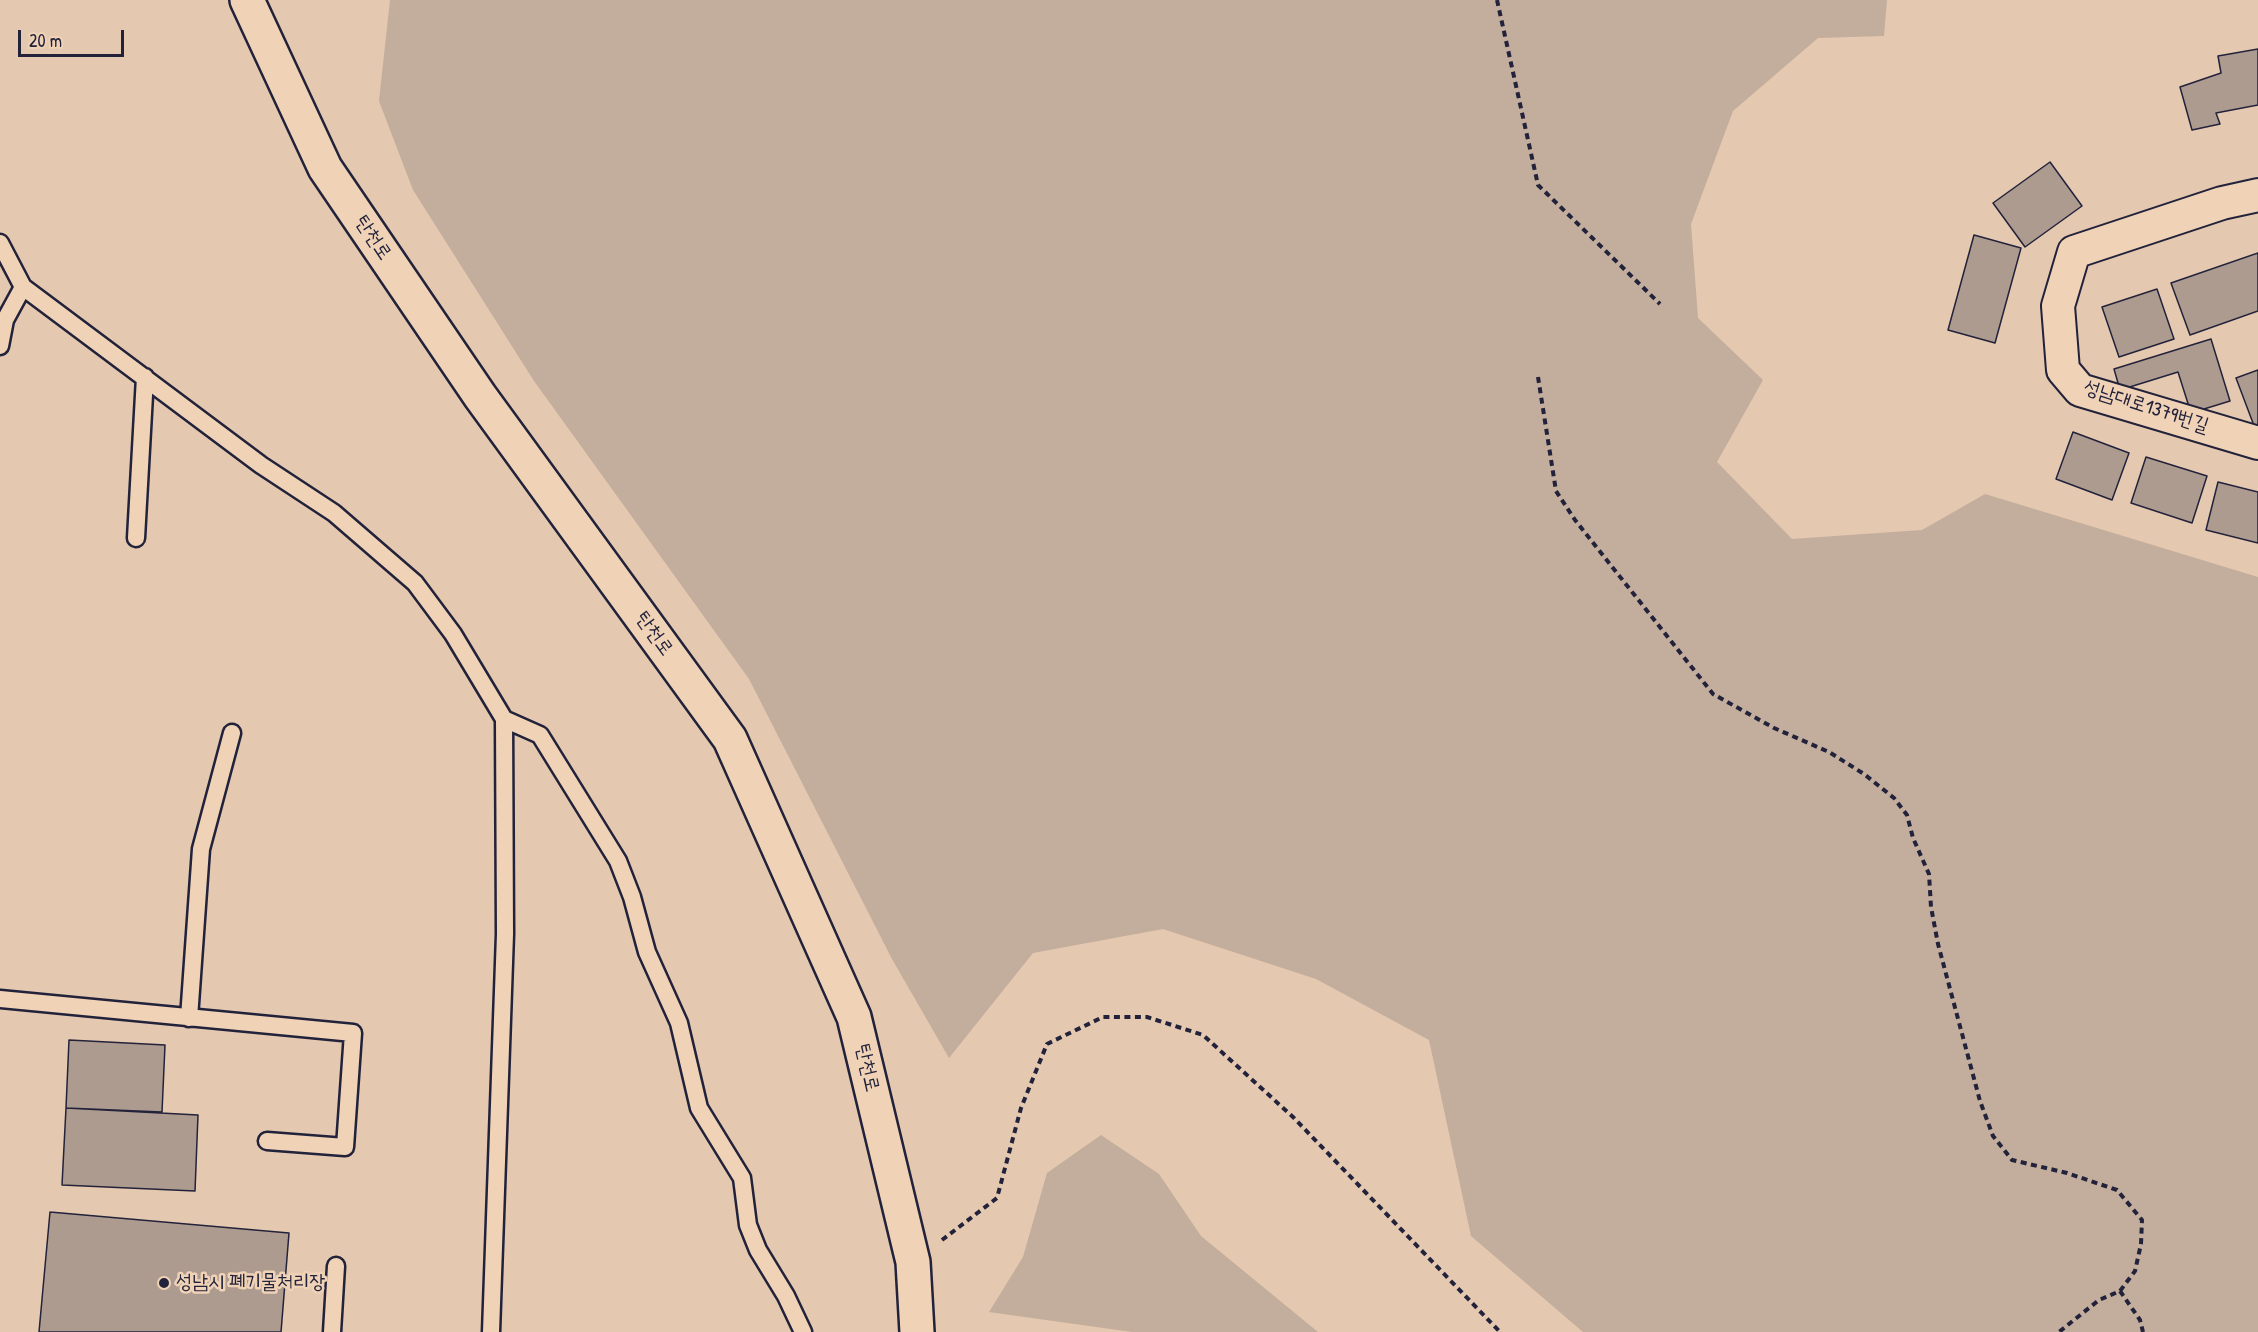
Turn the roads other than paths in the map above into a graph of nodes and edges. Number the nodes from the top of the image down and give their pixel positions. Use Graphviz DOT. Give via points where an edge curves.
graph roads {
  1 [pos="247,0"];
  2 [pos="2258,195"];
  3 [pos="0,243"];
  4 [pos="23,287"];
  5 [pos="0,346"];
  6 [pos="145,377"];
  7 [pos="2258,443"];
  8 [pos="136,538"];
  9 [pos="504,719"];
  10 [pos="232,733"];
  11 [pos="0,999"];
  12 [pos="189,1018"];
  13 [pos="267,1142"];
  14 [pos="336,1266"];
  15 [pos="332,1332"];
  16 [pos="491,1332"];
  17 [pos="803,1332"];
  18 [pos="917,1332"];
  1 -- 18 [label="main road, 탄천로" via="325,168 480,396 730,739 854,1017 913,1262"];
  2 -- 7 [label="street, 성남대로1379번길" via="2222,203 2074,252 2058,306 2063,370 2080,390"];
  3 -- 4 [label="lane"];
  4 -- 5 [label="lane" via="5,320"];
  4 -- 6 [label="lane"];
  6 -- 8 [label="lane"];
  6 -- 9 [label="lane" via="261,465 334,513 415,583 453,634"];
  9 -- 16 [label="lane" via="505,934"];
  9 -- 17 [label="lane" via="540,735 618,861 647,952 679,1023 699,1108 742,1178 748,1225"];
  10 -- 12 [label="lane" via="201,849"];
  11 -- 12 [label="lane"];
  12 -- 13 [label="lane" via="353,1033 345,1147"];
  14 -- 15 [label="lane"];
}
